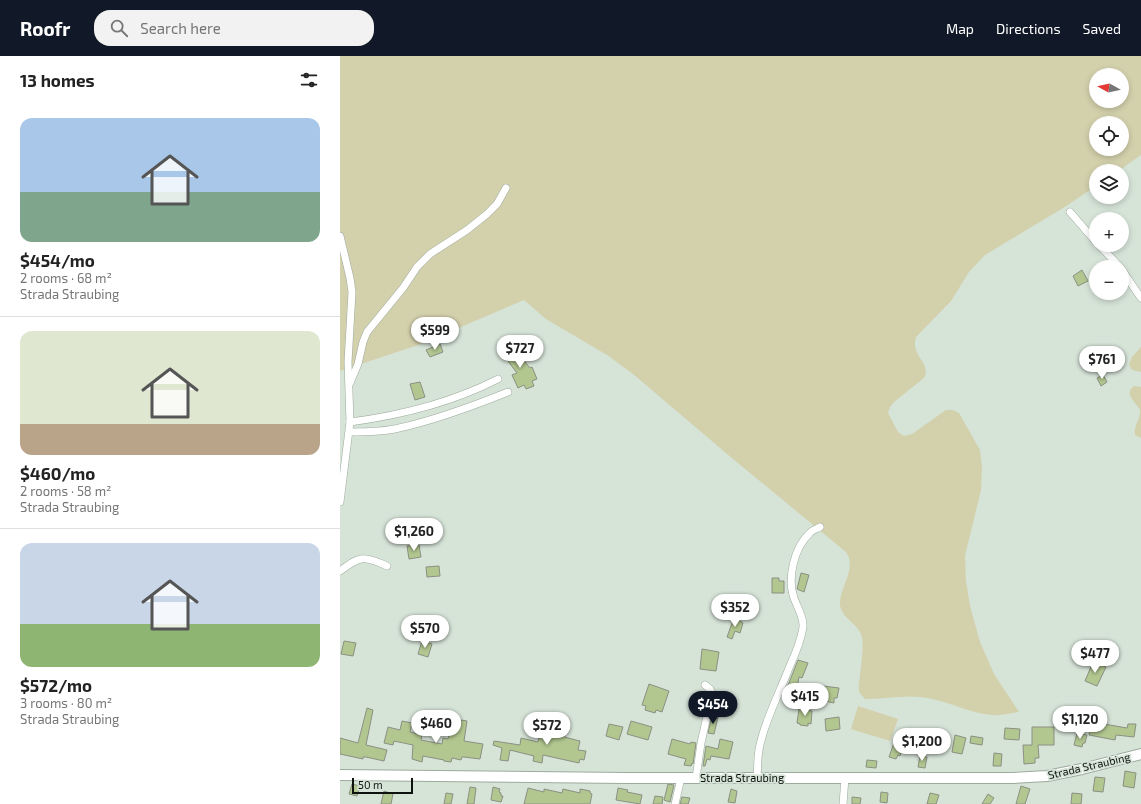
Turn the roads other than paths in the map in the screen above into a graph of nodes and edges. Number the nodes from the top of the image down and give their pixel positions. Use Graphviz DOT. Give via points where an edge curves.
graph roads {
  1 [pos="506,188"];
  2 [pos="1070,212"];
  3 [pos="1089,234"];
  4 [pos="340,236"];
  5 [pos="1106,252"];
  6 [pos="1113,260"];
  7 [pos="1129,280"];
  8 [pos="1141,298"];
  9 [pos="498,379"];
  10 [pos="349,386"];
  11 [pos="508,392"];
  12 [pos="350,422"];
  13 [pos="350,432"];
  14 [pos="340,502"];
  15 [pos="820,527"];
  16 [pos="387,566"];
  17 [pos="340,571"];
  18 [pos="705,685"];
  19 [pos="1141,754"];
  20 [pos="340,775"];
  21 [pos="682,778"];
  22 [pos="696,778"];
  23 [pos="758,778"];
  24 [pos="845,778"];
  25 [pos="675,804"];
  26 [pos="843,804"];
  1 -- 10 [label="street" via="497,204 487,214 430,254 417,267 404,288 367,332"];
  2 -- 3 [label="street"];
  4 -- 10 [label="street" via="352,292"];
  5 -- 6 [label="street"];
  7 -- 8 [label="street"];
  9 -- 12 [label="street" via="449,400 408,412"];
  10 -- 12 [label="street"];
  11 -- 13 [label="street" via="398,428"];
  12 -- 13 [label="street"];
  13 -- 14 [label="street"];
  15 -- 23 [label="street" via="810,532 796,553 791,585 803,625 801,638 764,730"];
  16 -- 17 [label="street" via="371,559 360,558"];
  18 -- 22 [label="street" via="712,694"];
  19 -- 24 [label="main road, Strada Straubing" via="1048,776"];
  20 -- 21 [label="main road, Strada Straubing"];
  21 -- 22 [label="main road, Strada Straubing"];
  21 -- 25 [label="street"];
  22 -- 23 [label="main road, Strada Straubing"];
  23 -- 24 [label="main road, Strada Straubing"];
  24 -- 26 [label="street"];
}
